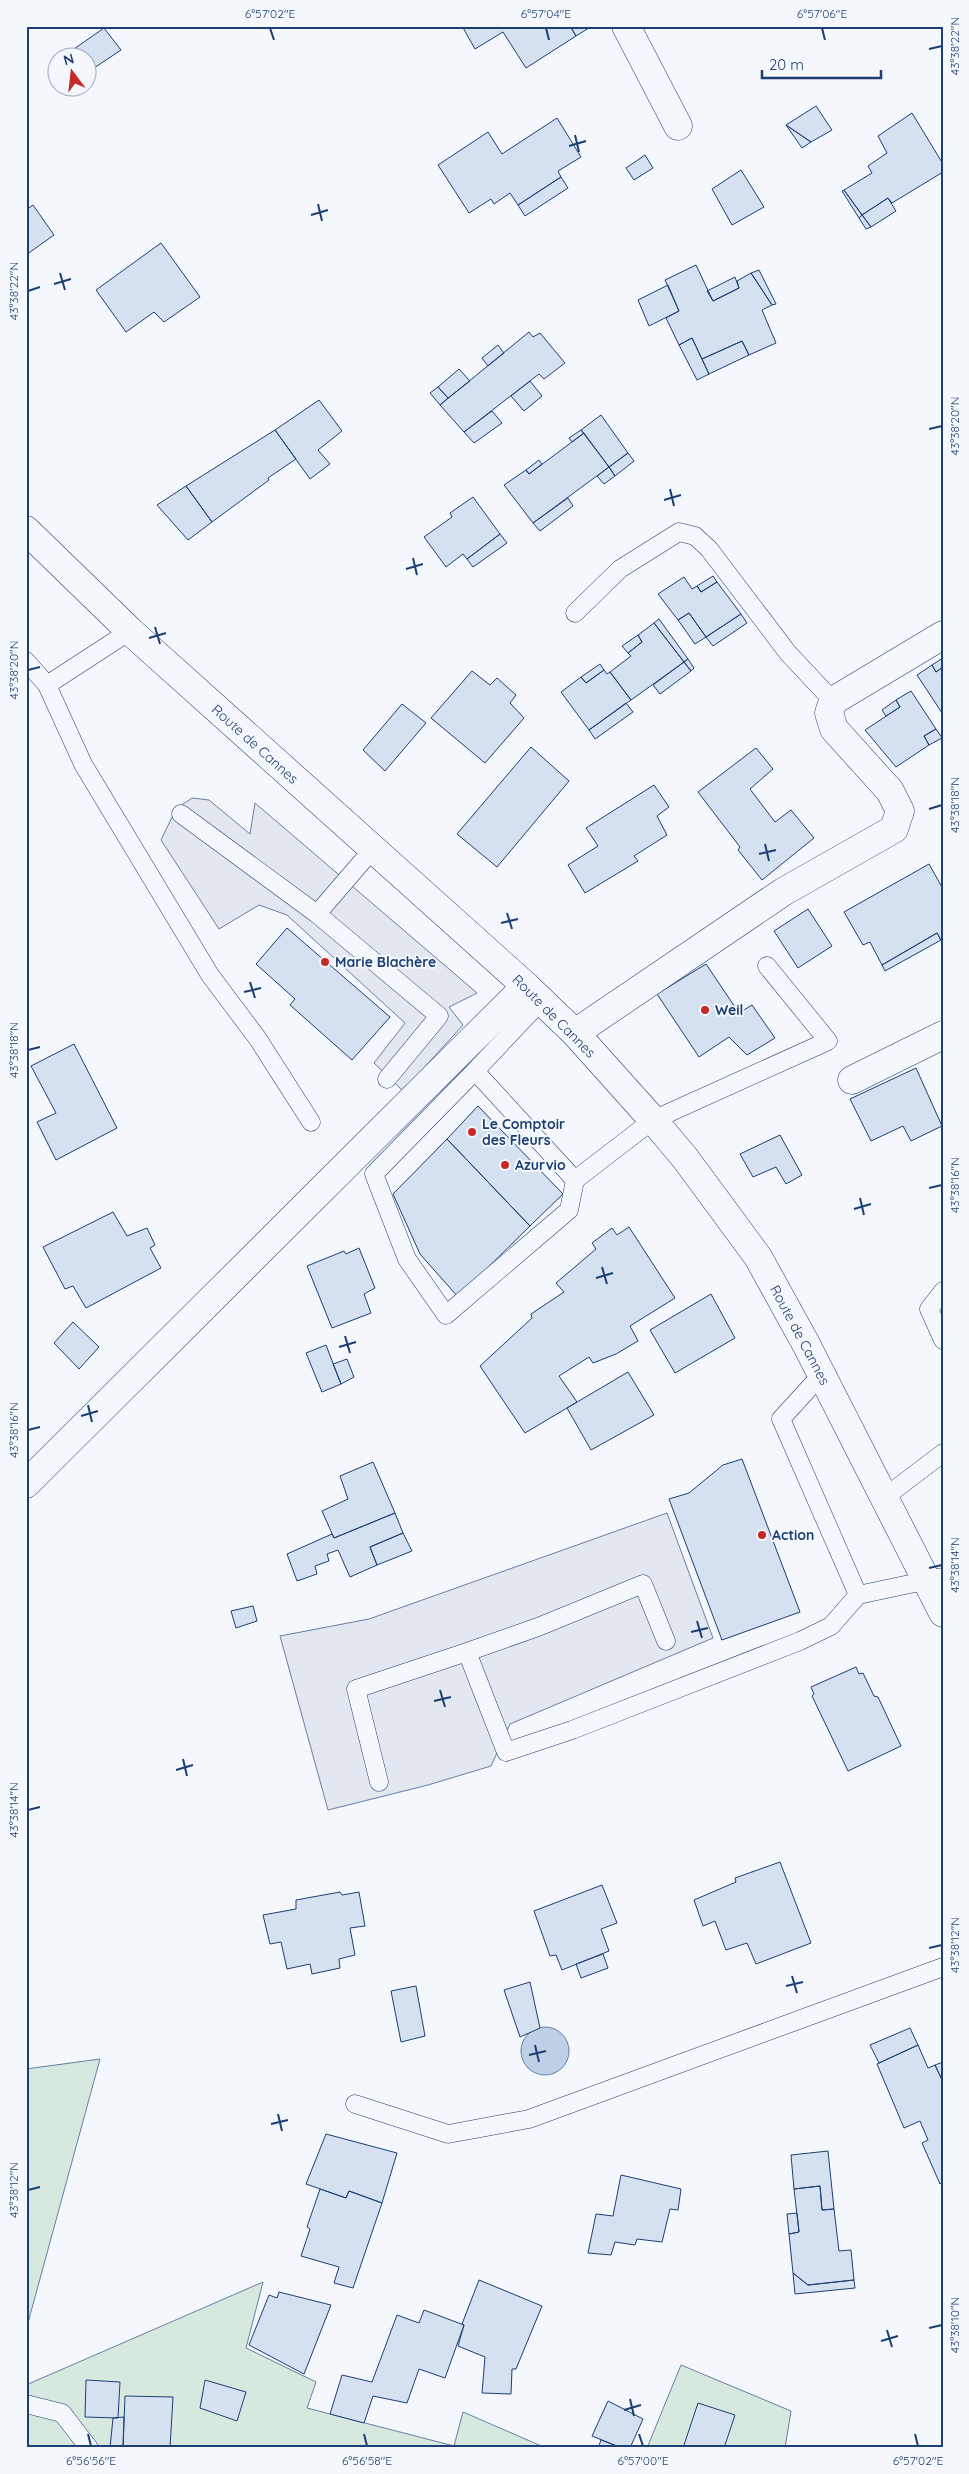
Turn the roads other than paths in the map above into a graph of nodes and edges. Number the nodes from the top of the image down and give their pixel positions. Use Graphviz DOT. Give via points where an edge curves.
graph roads {
  1 [pos="626,26"];
  2 [pos="678,126"];
  3 [pos="26,530"];
  4 [pos="575,613"];
  5 [pos="130,631"];
  6 [pos="943,635"];
  7 [pos="26,661"];
  8 [pos="47,685"];
  9 [pos="833,701"];
  10 [pos="181,814"];
  11 [pos="372,850"];
  12 [pos="317,914"];
  13 [pos="767,966"];
  14 [pos="534,994"];
  15 [pos="575,1033"];
  16 [pos="943,1035"];
  17 [pos="475,1071"];
  18 [pos="387,1079"];
  19 [pos="852,1080"];
  20 [pos="653,1120"];
  21 [pos="311,1122"];
  22 [pos="575,1180"];
  23 [pos="943,1291"];
  24 [pos="943,1340"];
  25 [pos="822,1374"];
  26 [pos="943,1453"];
  27 [pos="26,1484"];
  28 [pos="885,1498"];
  29 [pos="935,1579"];
  30 [pos="858,1595"];
  31 [pos="943,1613"];
  32 [pos="666,1641"];
  33 [pos="467,1652"];
  34 [pos="379,1782"];
  35 [pos="943,1967"];
  36 [pos="355,2104"];
  37 [pos="26,2404"];
  38 [pos="89,2448"];
  1 -- 2 [label="street"];
  3 -- 5 [label="street, Route de Cannes"];
  4 -- 9 [label="lane" via="620,569 679,532 695,536 709,549 788,653"];
  5 -- 8 [label="lane"];
  5 -- 11 [label="street, Route de Cannes"];
  6 -- 9 [label="street"];
  7 -- 8 [label="lane"];
  8 -- 21 [label="lane" via="83,764 200,958 258,1039"];
  9 -- 15 [label="street" via="829,713 834,729 890,791 900,811 894,829 783,892"];
  10 -- 12 [label="lane"];
  11 -- 12 [label="lane"];
  11 -- 14 [label="street, Route de Cannes"];
  12 -- 18 [label="lane" via="439,1016"];
  13 -- 20 [label="lane" via="828,1041"];
  14 -- 15 [label="street, Route de Cannes"];
  14 -- 17 [label="lane"];
  14 -- 27 [label="street"];
  15 -- 20 [label="street, Route de Cannes"];
  16 -- 19 [label="street"];
  17 -- 22 [label="lane"];
  17 -- 22 [label="lane" via="374,1174 407,1259 446,1315 569,1210"];
  20 -- 22 [label="lane"];
  20 -- 25 [label="street, Route de Cannes" via="758,1258"];
  23 -- 24 [label="lane" via="929,1309"];
  25 -- 28 [label="street, Route de Cannes"];
  25 -- 30 [label="lane" via="781,1419"];
  26 -- 28 [label="lane"];
  28 -- 29 [label="street, Route de Cannes"];
  29 -- 30 [label="lane"];
  29 -- 31 [label="street, Route de Cannes"];
  30 -- 33 [label="lane" via="832,1626 800,1641 572,1730 506,1752"];
  32 -- 33 [label="lane" via="643,1584"];
  33 -- 34 [label="lane" via="356,1689"];
  35 -- 36 [label="lane" via="529,2119 448,2134"];
  37 -- 38 [label="lane" via="62,2414"];
}
